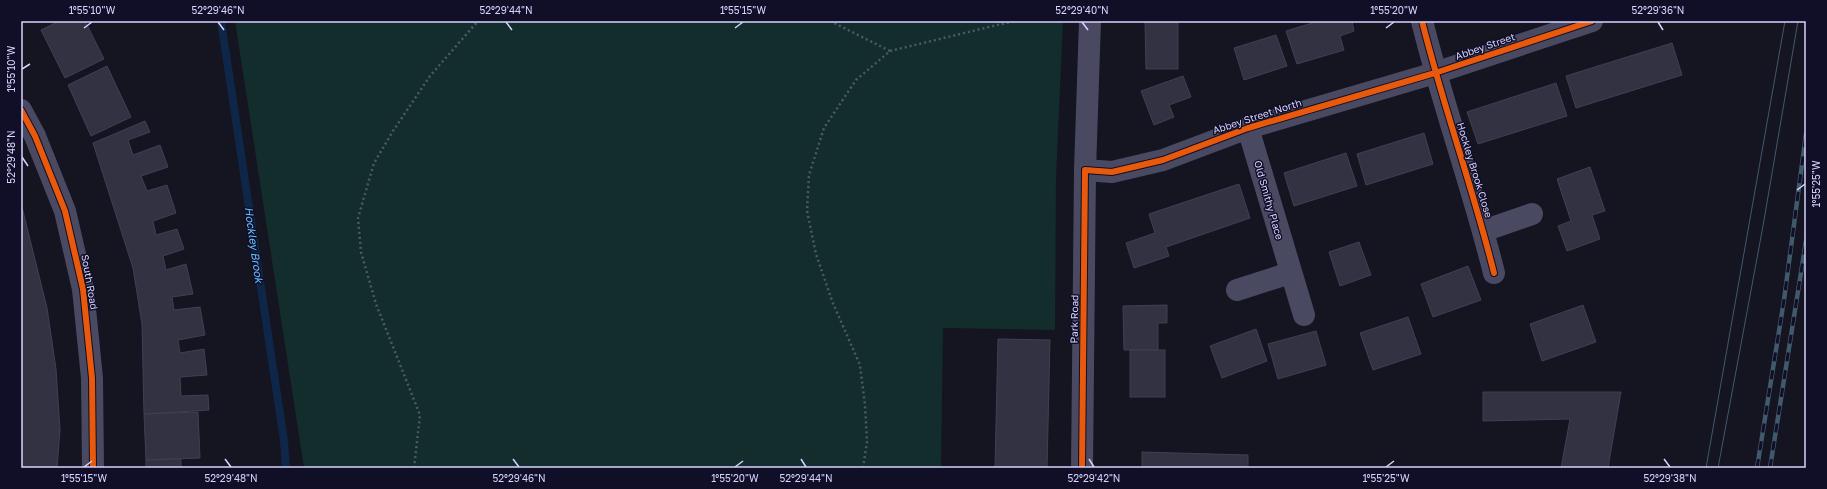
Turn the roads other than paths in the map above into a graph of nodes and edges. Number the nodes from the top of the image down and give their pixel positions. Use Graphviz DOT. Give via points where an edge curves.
graph roads {
  1 [pos="1090,21"];
  2 [pos="1422,21"];
  3 [pos="1592,21"];
  4 [pos="1435,73"];
  5 [pos="21,110"];
  6 [pos="1248,128"];
  7 [pos="1085,170"];
  8 [pos="1532,214"];
  9 [pos="1483,231"];
  10 [pos="1494,272"];
  11 [pos="1290,273"];
  12 [pos="1236,290"];
  13 [pos="1304,315"];
  14 [pos="93,468"];
  15 [pos="1082,468"];
  1 -- 7 [label="street, Park Road"];
  2 -- 4 [label="street"];
  3 -- 4 [label="street, Abbey Street"];
  4 -- 6 [label="street, Abbey Street North"];
  4 -- 9 [label="street, Hockley Brook Close"];
  5 -- 14 [label="street, South Road" via="35,136 66,211 83,289 92,378"];
  6 -- 7 [label="street, Abbey Street North" via="1163,160 1112,172"];
  6 -- 11 [label="street, Old Smithy Place"];
  7 -- 15 [label="street, Park Road"];
  8 -- 9 [label="street, Hockley Brook Close"];
  9 -- 10 [label="street, Hockley Brook Close"];
  11 -- 12 [label="street"];
  11 -- 13 [label="street, Old Smithy Place"];
}
